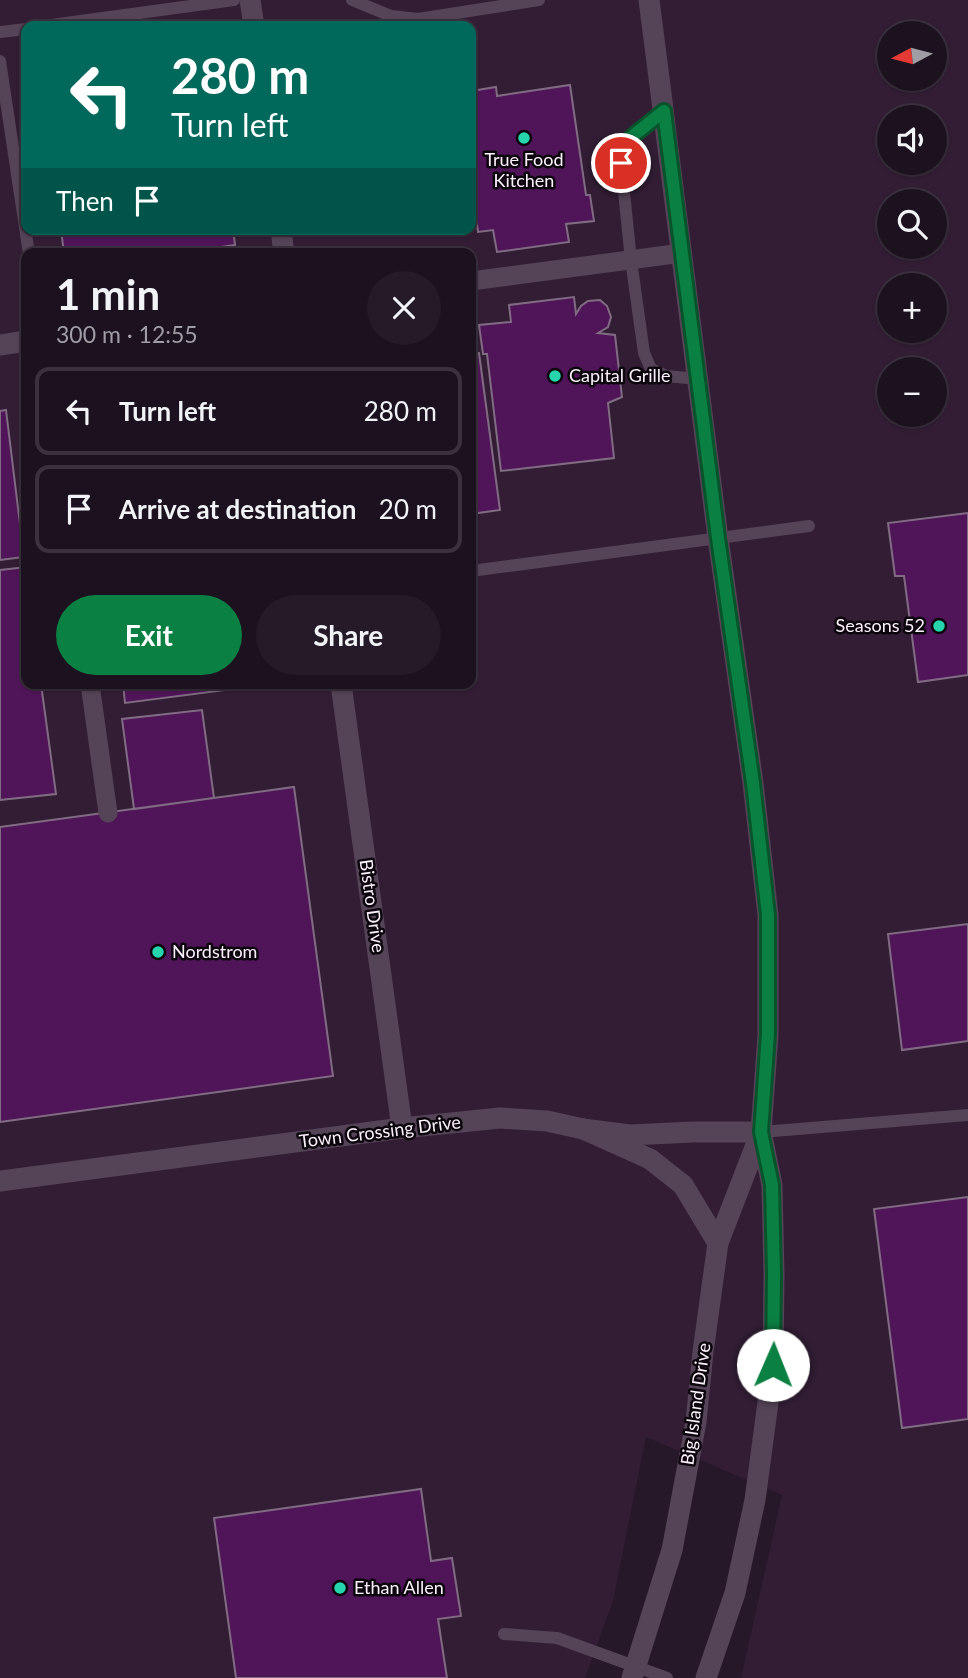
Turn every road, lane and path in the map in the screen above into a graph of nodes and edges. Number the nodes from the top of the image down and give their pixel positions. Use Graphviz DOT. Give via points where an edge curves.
graph roads {
  1 [pos="234,0"];
  2 [pos="250,0"];
  3 [pos="352,0"];
  4 [pos="540,0"];
  5 [pos="649,0"];
  6 [pos="81,21"];
  7 [pos="253,21"];
  8 [pos="21,30"];
  9 [pos="0,32"];
  10 [pos="0,61"];
  11 [pos="664,111"];
  12 [pos="21,201"];
  13 [pos="682,253"];
  14 [pos="631,260"];
  15 [pos="476,280"];
  16 [pos="21,342"];
  17 [pos="0,345"];
  18 [pos="698,379"];
  19 [pos="809,526"];
  20 [pos="718,538"];
  21 [pos="476,569"];
  22 [pos="91,689"];
  23 [pos="342,689"];
  24 [pos="108,813"];
  25 [pos="968,1115"];
  26 [pos="402,1128"];
  27 [pos="583,1129"];
  28 [pos="761,1132"];
  29 [pos="0,1181"];
  30 [pos="718,1243"];
  31 [pos="504,1634"];
  32 [pos="634,1673"];
  33 [pos="667,1678"];
  34 [pos="706,1678"];
  1 -- 6 [label="lane"];
  2 -- 7 [label="street"];
  3 -- 4 [label="lane" via="391,16 418,19"];
  5 -- 11 [label="street, Big Island Drive"];
  8 -- 9 [label="lane"];
  10 -- 12 [label="lane"];
  11 -- 13 [label="street, Big Island Drive"];
  11 -- 14 [label="lane" via="625,144 621,163"];
  13 -- 14 [label="street"];
  13 -- 18 [label="street, Big Island Drive"];
  14 -- 15 [label="street"];
  14 -- 18 [label="lane" via="644,353 651,369 666,376"];
  16 -- 17 [label="street"];
  18 -- 20 [label="street, Big Island Drive"];
  19 -- 20 [label="lane"];
  20 -- 21 [label="lane"];
  20 -- 28 [label="street, Big Island Drive" via="768,915 768,1034"];
  22 -- 24 [label="street"];
  23 -- 26 [label="street, Bistro Drive"];
  25 -- 28 [label="lane"];
  26 -- 27 [label="street, Town Crossing Drive" via="500,1118"];
  26 -- 29 [label="street, Town Crossing Drive"];
  27 -- 28 [label="street, Town Crossing Drive" via="630,1135"];
  27 -- 30 [label="street" via="650,1159 683,1185"];
  28 -- 30 [label="street, Big Island Drive"];
  28 -- 34 [label="street, Big Island Drive" via="772,1185 773,1365 752,1514 735,1593"];
  30 -- 32 [label="street, Big Island Drive" via="696,1422 677,1525"];
  31 -- 32 [label="lane" via="556,1638"];
  32 -- 33 [label="lane"];
}
